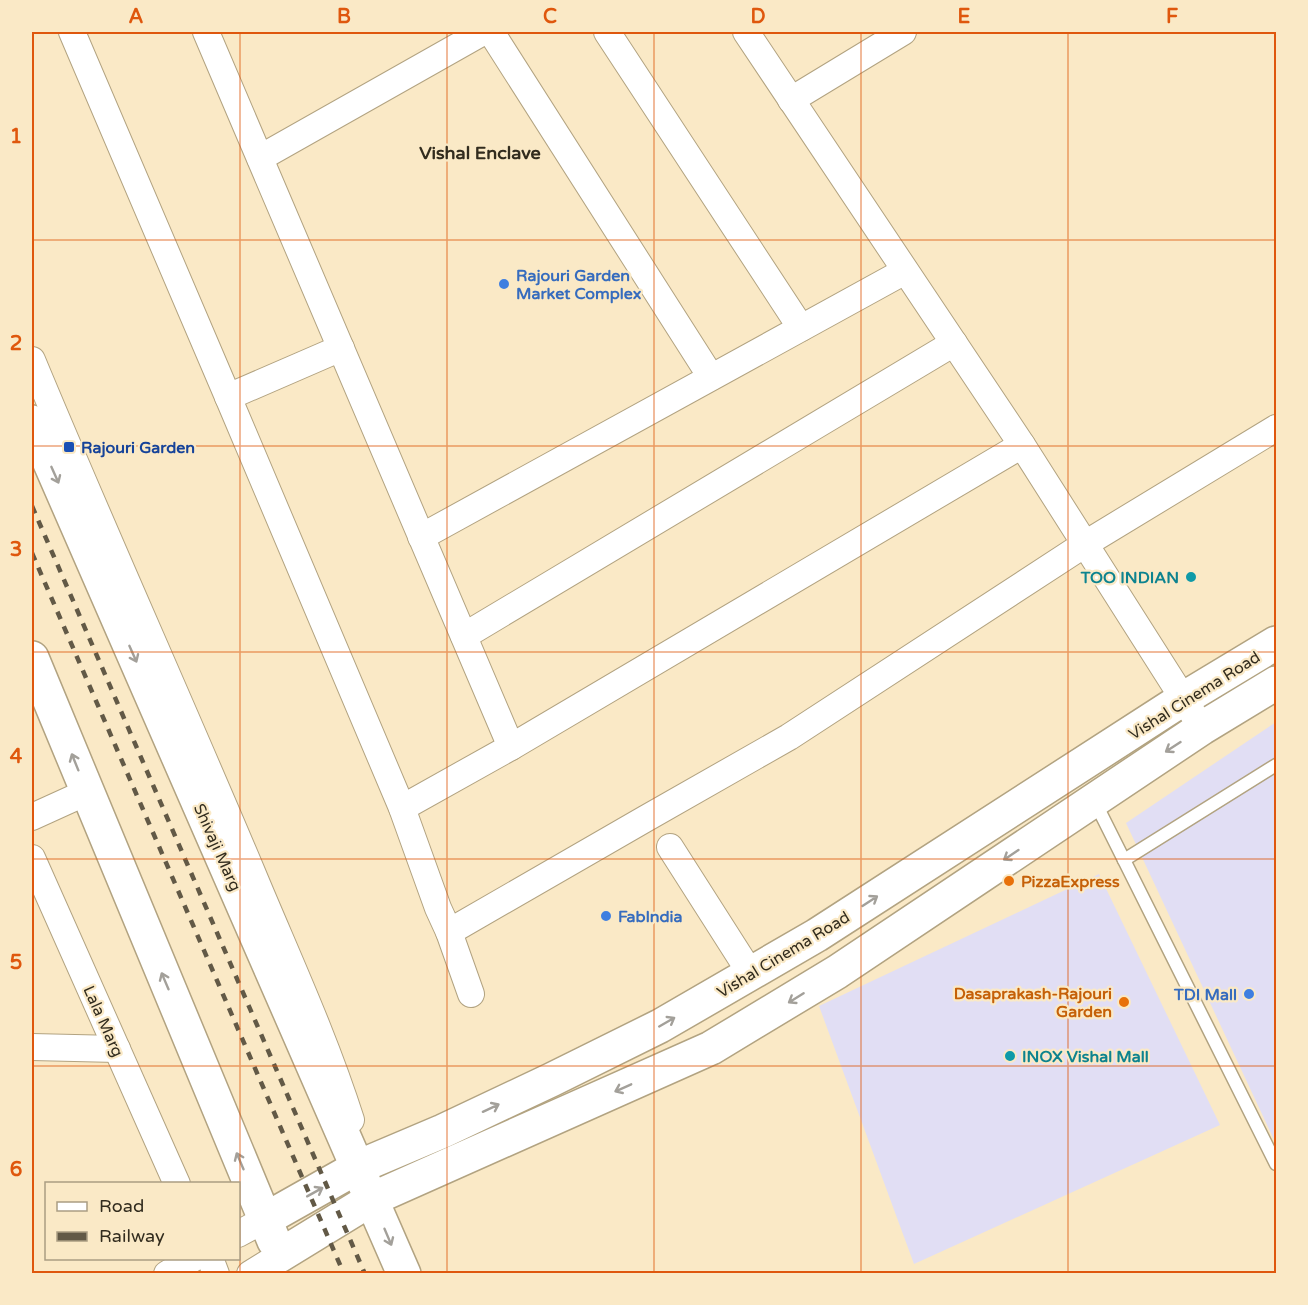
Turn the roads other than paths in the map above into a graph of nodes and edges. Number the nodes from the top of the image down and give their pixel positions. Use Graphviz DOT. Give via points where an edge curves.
graph roads {
  1 [pos="72,32"];
  2 [pos="206,32"];
  3 [pos="483,32"];
  4 [pos="491,32"];
  5 [pos="607,32"];
  6 [pos="746,32"];
  7 [pos="903,32"];
  8 [pos="791,100"];
  9 [pos="260,158"];
  10 [pos="905,271"];
  11 [pos="801,328"];
  12 [pos="954,343"];
  13 [pos="341,348"];
  14 [pos="32,360"];
  15 [pos="711,377"];
  16 [pos="228,397"];
  17 [pos="32,422"];
  18 [pos="1276,428"];
  19 [pos="1022,445"];
  20 [pos="421,537"];
  21 [pos="1085,544"];
  22 [pos="464,636"];
  23 [pos="1276,643"];
  24 [pos="32,658"];
  25 [pos="1276,683"];
  26 [pos="1183,699"];
  27 [pos="1202,728"];
  28 [pos="511,747"];
  29 [pos="1276,765"];
  30 [pos="87,792"];
  31 [pos="1093,800"];
  32 [pos="402,808"];
  33 [pos="32,817"];
  34 [pos="670,848"];
  35 [pos="32,858"];
  36 [pos="1124,860"];
  37 [pos="449,932"];
  38 [pos="817,935"];
  39 [pos="837,972"];
  40 [pos="751,974"];
  41 [pos="471,994"];
  42 [pos="32,1047"];
  43 [pos="117,1049"];
  44 [pos="1276,1164"];
  45 [pos="358,1167"];
  46 [pos="176,1182"];
  47 [pos="234,1182"];
  48 [pos="240,1198"];
  49 [pos="372,1199"];
  50 [pos="251,1227"];
  51 [pos="191,1260"];
  52 [pos="282,1265"];
  53 [pos="167,1274"];
  54 [pos="250,1274"];
  55 [pos="404,1274"];
  1 -- 16 [label="street"];
  2 -- 9 [label="street"];
  3 -- 9 [label="street"];
  4 -- 15 [label="street"];
  5 -- 11 [label="street"];
  6 -- 8 [label="street"];
  7 -- 8 [label="street"];
  8 -- 10 [label="street"];
  9 -- 13 [label="street"];
  10 -- 11 [label="street"];
  10 -- 12 [label="street"];
  11 -- 15 [label="street"];
  12 -- 19 [label="street"];
  12 -- 22 [label="street"];
  13 -- 16 [label="street"];
  13 -- 20 [label="street"];
  14 -- 45 [label="street" via="313,1017 341,1088"];
  15 -- 20 [label="street"];
  16 -- 32 [label="street"];
  17 -- 45 [label="street, Shivaji Marg, one-way"];
  18 -- 21 [label="street"];
  19 -- 21 [label="street"];
  19 -- 28 [label="street"];
  20 -- 22 [label="street"];
  21 -- 26 [label="street"];
  21 -- 37 [label="street" via="789,737"];
  22 -- 28 [label="street"];
  23 -- 26 [label="street, Vishal Cinema Road"];
  30 -- 24 [label="street, one-way"];
  25 -- 27 [label="street, Vishal Cinema Road"];
  26 -- 27 [label="street"];
  38 -- 26 [label="street, Vishal Cinema Road, one-way"];
  27 -- 31 [label="street, Vishal Cinema Road, one-way"];
  28 -- 32 [label="street"];
  29 -- 36 [label="lane"];
  30 -- 33 [label="street"];
  47 -- 30 [label="street, one-way"];
  31 -- 36 [label="lane"];
  31 -- 39 [label="street, Vishal Cinema Road, one-way"];
  32 -- 37 [label="street"];
  34 -- 40 [label="street"];
  35 -- 43 [label="street, Lala Marg"];
  36 -- 44 [label="lane"];
  37 -- 41 [label="street"];
  38 -- 39 [label="street"];
  38 -- 40 [label="street, Vishal Cinema Road"];
  39 -- 49 [label="street, Vishal Cinema Road, one-way" via="711,1048"];
  45 -- 40 [label="street, Vishal Cinema Road, one-way" via="591,1061"];
  42 -- 43 [label="street"];
  43 -- 46 [label="street, Lala Marg"];
  45 -- 49 [label="street, Shivaji Marg"];
  50 -- 45 [label="street, Vishal Cinema Road, one-way"];
  50 -- 48 [label="street, one-way"];
  49 -- 52 [label="street, Vishal Cinema Road"];
  49 -- 55 [label="street, Shivaji Marg, one-way"];
  50 -- 52 [label="street" via="272,1235"];
  51 -- 53 [label="street"];
  52 -- 54 [label="street"];
}
